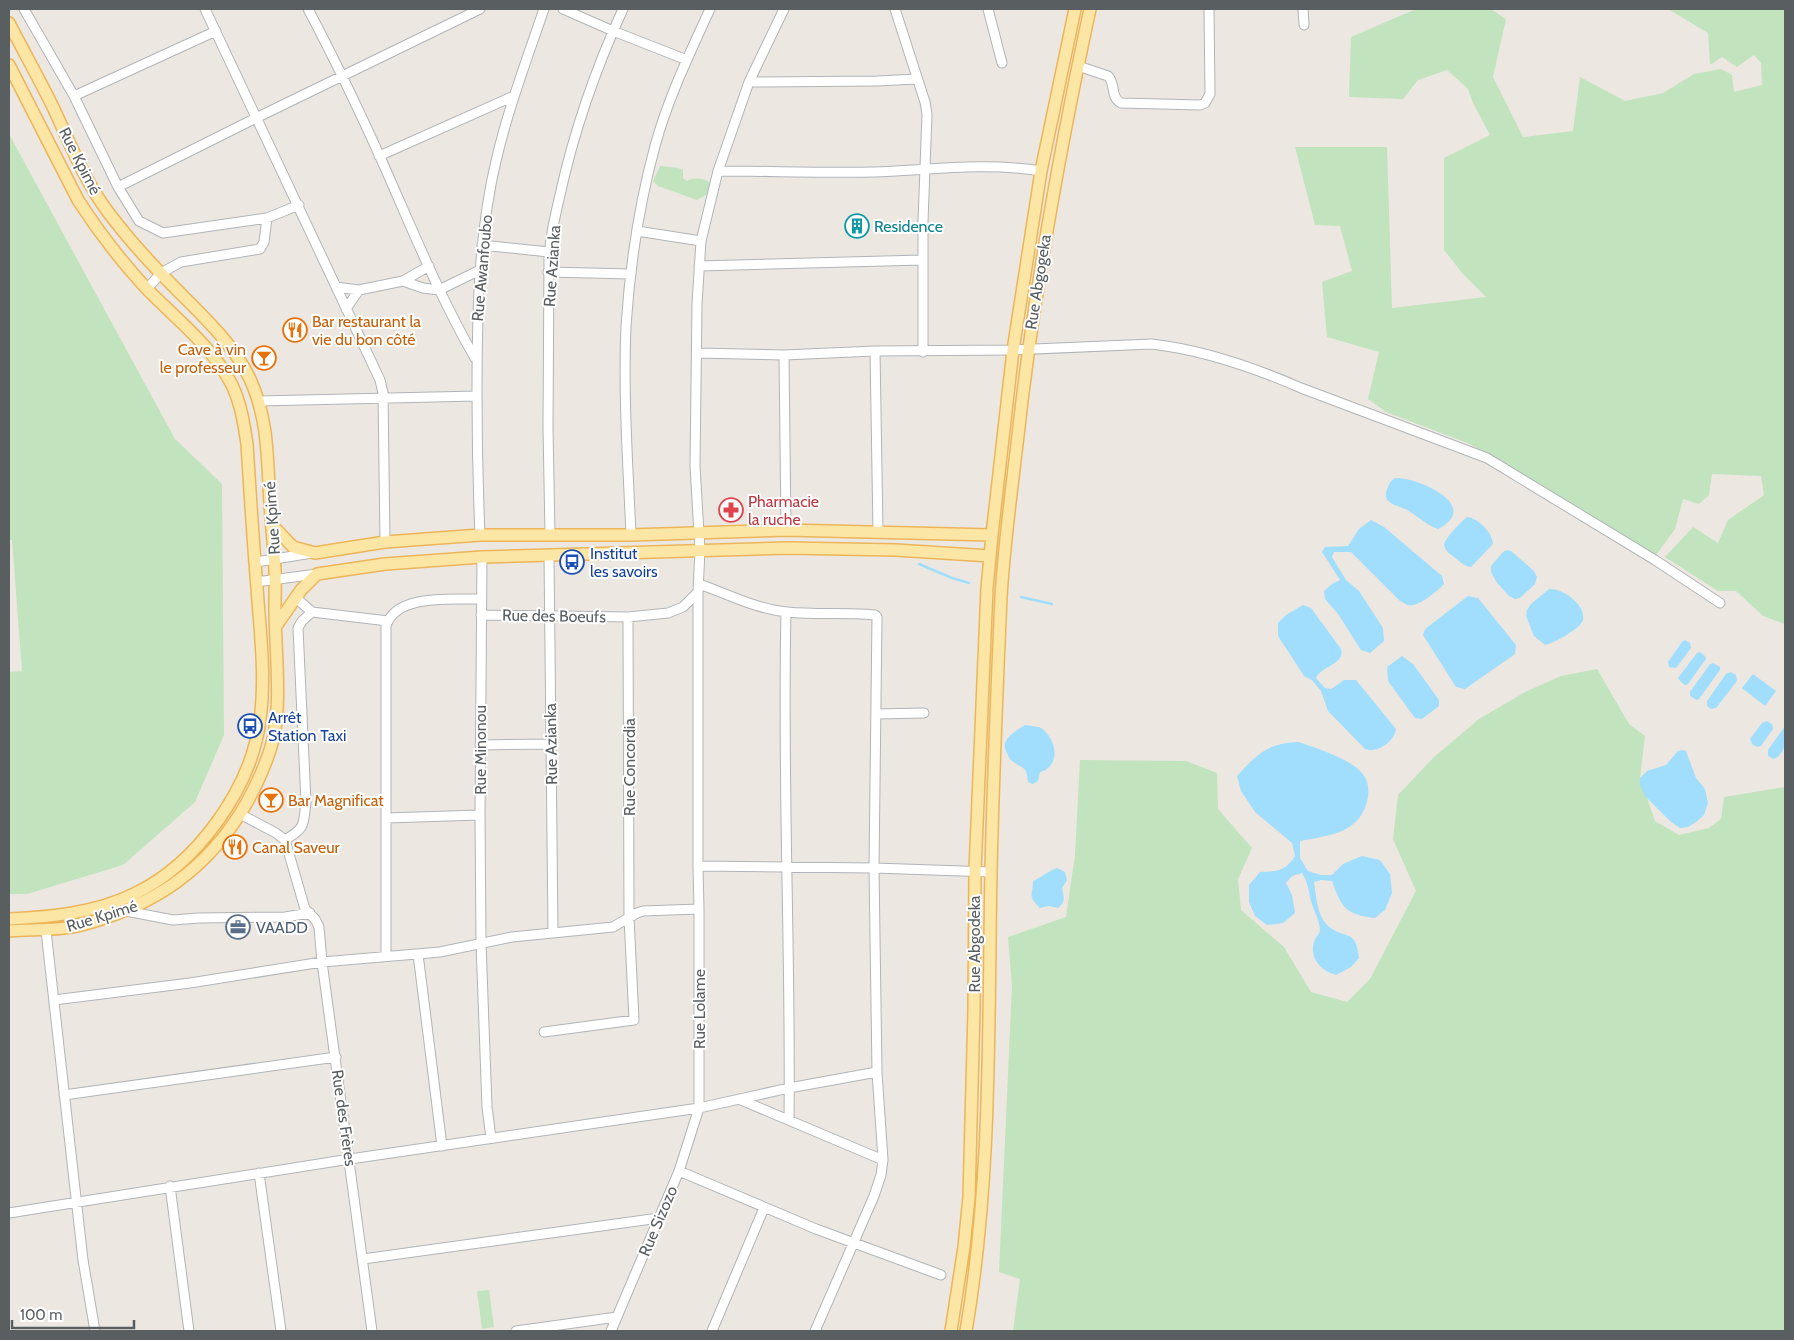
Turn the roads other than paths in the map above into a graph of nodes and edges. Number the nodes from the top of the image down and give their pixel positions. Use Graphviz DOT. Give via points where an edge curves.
graph roads {
  1 [pos="24,9"];
  2 [pos="205,9"];
  3 [pos="308,9"];
  4 [pos="480,9"];
  5 [pos="544,9"];
  6 [pos="563,9"];
  7 [pos="623,9"];
  8 [pos="710,9"];
  9 [pos="784,9"];
  10 [pos="895,9"];
  11 [pos="988,9"];
  12 [pos="1075,9"];
  13 [pos="1090,9"];
  14 [pos="1209,9"];
  15 [pos="1303,9"];
  16 [pos="9,23"];
  17 [pos="1304,25"];
  18 [pos="216,31"];
  19 [pos="613,31"];
  20 [pos="687,60"];
  21 [pos="1002,63"];
  22 [pos="9,65"];
  23 [pos="1078,66"];
  24 [pos="342,76"];
  25 [pos="917,79"];
  26 [pos="749,82"];
  27 [pos="74,96"];
  28 [pos="514,96"];
  29 [pos="256,118"];
  30 [pos="379,156"];
  31 [pos="926,170"];
  32 [pos="718,171"];
  33 [pos="1041,171"];
  34 [pos="118,187"];
  35 [pos="298,206"];
  36 [pos="267,218"];
  37 [pos="636,231"];
  38 [pos="700,241"];
  39 [pos="482,245"];
  40 [pos="549,252"];
  41 [pos="922,260"];
  42 [pos="429,266"];
  43 [pos="699,266"];
  44 [pos="480,270"];
  45 [pos="548,272"];
  46 [pos="161,273"];
  47 [pos="631,274"];
  48 [pos="403,281"];
  49 [pos="336,287"];
  50 [pos="147,288"];
  51 [pos="359,290"];
  52 [pos="439,290"];
  53 [pos="346,309"];
  54 [pos="1027,349"];
  55 [pos="1013,350"];
  56 [pos="875,352"];
  57 [pos="923,352"];
  58 [pos="697,353"];
  59 [pos="784,355"];
  60 [pos="476,358"];
  61 [pos="477,396"];
  62 [pos="384,397"];
  63 [pos="259,401"];
  64 [pos="273,526"];
  65 [pos="786,530"];
  66 [pos="878,531"];
  67 [pos="699,532"];
  68 [pos="631,534"];
  69 [pos="992,534"];
  70 [pos="480,535"];
  71 [pos="550,535"];
  72 [pos="1006,536"];
  73 [pos="385,542"];
  74 [pos="700,550"];
  75 [pos="315,553"];
  76 [pos="549,555"];
  77 [pos="990,556"];
  78 [pos="482,557"];
  79 [pos="275,558"];
  80 [pos="1004,558"];
  81 [pos="256,562"];
  82 [pos="317,574"];
  83 [pos="276,580"];
  84 [pos="256,582"];
  85 [pos="699,588"];
  86 [pos="296,598"];
  87 [pos="481,599"];
  88 [pos="1720,602"];
  89 [pos="312,612"];
  90 [pos="786,612"];
  91 [pos="481,615"];
  92 [pos="549,616"];
  93 [pos="628,617"];
  94 [pos="388,621"];
  95 [pos="276,626"];
  96 [pos="924,713"];
  97 [pos="876,714"];
  98 [pos="551,744"];
  99 [pos="480,745"];
  100 [pos="240,814"];
  101 [pos="480,815"];
  102 [pos="386,818"];
  103 [pos="285,840"];
  104 [pos="698,866"];
  105 [pos="786,867"];
  106 [pos="874,868"];
  107 [pos="974,871"];
  108 [pos="991,872"];
  109 [pos="699,909"];
  110 [pos="126,911"];
  111 [pos="307,911"];
  112 [pos="630,917"];
  113 [pos="9,918"];
  114 [pos="46,931"];
  115 [pos="553,932"];
  116 [pos="11,934"];
  117 [pos="481,943"];
  118 [pos="418,954"];
  119 [pos="386,956"];
  120 [pos="322,962"];
  121 [pos="54,1000"];
  122 [pos="544,1032"];
  123 [pos="336,1057"];
  124 [pos="877,1072"];
  125 [pos="789,1088"];
  126 [pos="64,1095"];
  127 [pos="741,1100"];
  128 [pos="699,1108"];
  129 [pos="789,1120"];
  130 [pos="491,1138"];
  131 [pos="442,1146"];
  132 [pos="350,1159"];
  133 [pos="882,1160"];
  134 [pos="679,1171"];
  135 [pos="259,1173"];
  136 [pos="170,1186"];
  137 [pos="77,1202"];
  138 [pos="764,1208"];
  139 [pos="9,1213"];
  140 [pos="658,1218"];
  141 [pos="852,1242"];
  142 [pos="363,1259"];
  143 [pos="941,1275"];
  144 [pos="617,1317"];
  145 [pos="94,1331"];
  146 [pos="189,1331"];
  147 [pos="281,1331"];
  148 [pos="372,1331"];
  149 [pos="516,1331"];
  150 [pos="611,1331"];
  151 [pos="712,1331"];
  152 [pos="815,1331"];
  153 [pos="951,1331"];
  154 [pos="966,1331"];
  1 -- 27 [label="street"];
  2 -- 18 [label="street"];
  3 -- 24 [label="street"];
  4 -- 24 [label="street"];
  5 -- 28 [label="street, Rue Awanfoubo"];
  6 -- 19 [label="street"];
  7 -- 19 [label="street, Rue Azianka"];
  8 -- 20 [label="street"];
  9 -- 26 [label="street, Rue Lolame"];
  10 -- 25 [label="street"];
  11 -- 21 [label="street"];
  12 -- 33 [label="main road, Rue Abgogeka"];
  13 -- 23 [label="main road, Rue Abgogeka"];
  14 -- 23 [label="street" via="1210,94 1205,103 1121,103 1114,95 1108,76"];
  15 -- 17 [label="street"];
  16 -- 46 [label="main road, Rue Kpimé" via="103,204"];
  18 -- 27 [label="street"];
  18 -- 29 [label="street"];
  19 -- 20 [label="street"];
  19 -- 40 [label="street, Rue Azianka" via="571,148"];
  20 -- 37 [label="street" via="655,144"];
  22 -- 50 [label="main road, Rue Kpimé" via="78,200 109,244"];
  23 -- 54 [label="main road, Rue Abgogeka"];
  24 -- 29 [label="street"];
  24 -- 30 [label="street"];
  25 -- 26 [label="street"];
  25 -- 31 [label="street" via="927,114"];
  26 -- 32 [label="street, Rue Lolame"];
  27 -- 34 [label="street"];
  28 -- 30 [label="street"];
  28 -- 39 [label="street, Rue Awanfoubo" via="496,160"];
  29 -- 34 [label="street"];
  29 -- 35 [label="street"];
  30 -- 42 [label="street"];
  31 -- 32 [label="street"];
  31 -- 33 [label="street" via="978,167"];
  31 -- 41 [label="street"];
  32 -- 38 [label="street, Rue Lolame"];
  33 -- 55 [label="main road, Rue Abgogeka"];
  34 -- 36 [label="street" via="140,221 163,233"];
  35 -- 36 [label="street"];
  35 -- 49 [label="street"];
  36 -- 46 [label="street" via="260,249 181,262"];
  37 -- 38 [label="street"];
  37 -- 47 [label="street"];
  38 -- 43 [label="street, Rue Lolame"];
  39 -- 40 [label="street"];
  39 -- 44 [label="street, Rue Awanfoubo"];
  40 -- 45 [label="street, Rue Azianka"];
  41 -- 43 [label="street"];
  41 -- 57 [label="street"];
  42 -- 48 [label="street"];
  42 -- 52 [label="street"];
  43 -- 58 [label="street, Rue Lolame"];
  44 -- 52 [label="street"];
  44 -- 60 [label="street, Rue Awanfoubo"];
  45 -- 47 [label="street"];
  45 -- 71 [label="street, Rue Azianka"];
  46 -- 50 [label="street"];
  46 -- 63 [label="main road, Rue Kpimé" via="233,352"];
  47 -- 68 [label="street" via="625,370"];
  48 -- 51 [label="street"];
  48 -- 52 [label="street"];
  49 -- 51 [label="street"];
  49 -- 53 [label="street"];
  50 -- 81 [label="main road, Rue Kpimé" via="220,366 238,402 247,444"];
  51 -- 53 [label="street"];
  52 -- 60 [label="street"];
  53 -- 62 [label="street" via="380,380"];
  54 -- 55 [label="street"];
  54 -- 72 [label="main road, Rue Abgogeka"];
  54 -- 88 [label="street" via="1167,345 1246,365 1486,458"];
  55 -- 57 [label="street"];
  55 -- 69 [label="main road, Rue Abgogeka"];
  56 -- 57 [label="street"];
  56 -- 59 [label="street"];
  56 -- 66 [label="street"];
  58 -- 59 [label="street"];
  58 -- 67 [label="street, Rue Lolame" via="695,466"];
  59 -- 65 [label="street"];
  60 -- 61 [label="street, Rue Awanfoubo"];
  61 -- 62 [label="street"];
  61 -- 70 [label="street, Rue Awanfoubo"];
  62 -- 63 [label="street"];
  62 -- 73 [label="street"];
  63 -- 64 [label="main road, Rue Kpimé" via="267,436"];
  64 -- 75 [label="main road" via="293,547"];
  64 -- 79 [label="main road, Rue Kpimé"];
  65 -- 66 [label="main road"];
  65 -- 67 [label="main road"];
  66 -- 69 [label="main road"];
  67 -- 68 [label="main road"];
  67 -- 74 [label="street, Rue Lolame"];
  68 -- 71 [label="main road"];
  69 -- 72 [label="street"];
  69 -- 77 [label="main road, Rue Abgogeka"];
  70 -- 71 [label="main road"];
  70 -- 73 [label="main road"];
  72 -- 80 [label="main road, Rue Abgogeka"];
  73 -- 75 [label="main road"];
  74 -- 76 [label="main road"];
  74 -- 77 [label="main road" via="886,550"];
  74 -- 85 [label="street, Rue Lolame"];
  75 -- 79 [label="street"];
  76 -- 78 [label="main road"];
  76 -- 92 [label="street, Rue Azianka"];
  77 -- 80 [label="street"];
  77 -- 107 [label="main road, Rue Abgodeka"];
  78 -- 82 [label="main road" via="385,564"];
  78 -- 87 [label="street, Rue Minonou"];
  79 -- 81 [label="street"];
  79 -- 83 [label="main road, Rue Kpimé"];
  80 -- 108 [label="main road, Rue Abgodeka"];
  81 -- 84 [label="main road, Rue Kpimé"];
  82 -- 83 [label="street"];
  82 -- 86 [label="main road"];
  83 -- 84 [label="street"];
  83 -- 95 [label="main road, Rue Kpimé"];
  84 -- 113 [label="main road, Rue Kpimé" via="262,665 256,742 242,780 211,830 173,868 133,895 87,911"];
  85 -- 90 [label="street"];
  85 -- 93 [label="street, Rue des Boeufs" via="689,602 676,611"];
  85 -- 104 [label="street, Rue Lolame"];
  86 -- 89 [label="street"];
  86 -- 95 [label="main road"];
  87 -- 91 [label="street, Rue Minonou"];
  87 -- 94 [label="street" via="410,603 398,609"];
  89 -- 94 [label="street"];
  89 -- 103 [label="street" via="298,628 306,809 299,831"];
  90 -- 97 [label="street" via="875,615 878,622"];
  90 -- 105 [label="street"];
  91 -- 92 [label="street, Rue des Boeufs"];
  91 -- 99 [label="street, Rue Minonou"];
  92 -- 93 [label="street, Rue des Boeufs"];
  92 -- 98 [label="street, Rue Azianka"];
  93 -- 112 [label="street, Rue Concordia"];
  94 -- 102 [label="street"];
  95 -- 100 [label="main road, Rue Kpimé" via="277,708 273,738 253,792"];
  96 -- 97 [label="street"];
  97 -- 106 [label="street"];
  98 -- 99 [label="street"];
  98 -- 115 [label="street, Rue Azianka"];
  99 -- 101 [label="street, Rue Minonou"];
  100 -- 103 [label="street"];
  100 -- 110 [label="main road, Rue Kpimé" via="221,842 201,862 170,887"];
  101 -- 102 [label="street"];
  101 -- 117 [label="street, Rue Minonou"];
  102 -- 119 [label="street"];
  103 -- 111 [label="street, Rue des Frères"];
  104 -- 105 [label="street"];
  104 -- 109 [label="street, Rue Lolame"];
  105 -- 106 [label="street"];
  105 -- 125 [label="street"];
  106 -- 107 [label="street"];
  106 -- 124 [label="street"];
  107 -- 108 [label="street"];
  107 -- 153 [label="main road, Rue Abgodeka" via="972,1150 964,1247"];
  108 -- 154 [label="main road, Rue Abgodeka" via="986,1150 979,1247"];
  109 -- 112 [label="street" via="643,911"];
  109 -- 128 [label="street, Rue Lolame"];
  110 -- 111 [label="street" via="173,920 285,917"];
  110 -- 114 [label="main road, Rue Kpimé" via="77,926"];
  111 -- 120 [label="street, Rue des Frères" via="319,927"];
  112 -- 115 [label="street" via="613,927"];
  112 -- 122 [label="street, Rue Concordia" via="634,1020"];
  114 -- 116 [label="main road, Rue Kpimé"];
  114 -- 121 [label="street"];
  115 -- 117 [label="street"];
  117 -- 118 [label="street"];
  117 -- 130 [label="street, Rue Minonou"];
  118 -- 119 [label="street"];
  118 -- 131 [label="street"];
  119 -- 120 [label="street"];
  120 -- 121 [label="street"];
  120 -- 123 [label="street, Rue des Frères"];
  121 -- 126 [label="street"];
  123 -- 126 [label="street"];
  123 -- 132 [label="street, Rue des Frères"];
  124 -- 125 [label="street"];
  124 -- 133 [label="street"];
  125 -- 127 [label="street"];
  125 -- 129 [label="street"];
  126 -- 137 [label="street"];
  127 -- 128 [label="street"];
  127 -- 129 [label="street"];
  128 -- 130 [label="street"];
  128 -- 134 [label="street, Rue Sizozo"];
  129 -- 133 [label="street"];
  130 -- 131 [label="street"];
  131 -- 132 [label="street"];
  132 -- 135 [label="street"];
  132 -- 142 [label="street, Rue des Frères"];
  133 -- 141 [label="street" via="874,1196"];
  134 -- 138 [label="street"];
  134 -- 140 [label="street, Rue Sizozo"];
  135 -- 136 [label="street"];
  135 -- 147 [label="street"];
  136 -- 137 [label="street"];
  136 -- 146 [label="street"];
  137 -- 139 [label="street"];
  137 -- 145 [label="street"];
  138 -- 141 [label="street"];
  138 -- 151 [label="street"];
  140 -- 142 [label="street"];
  140 -- 144 [label="street, Rue Sizozo"];
  141 -- 143 [label="street"];
  141 -- 152 [label="street"];
  142 -- 148 [label="street, Rue des Frères"];
  144 -- 149 [label="street"];
  144 -- 150 [label="street, Rue Sizozo"];
}
